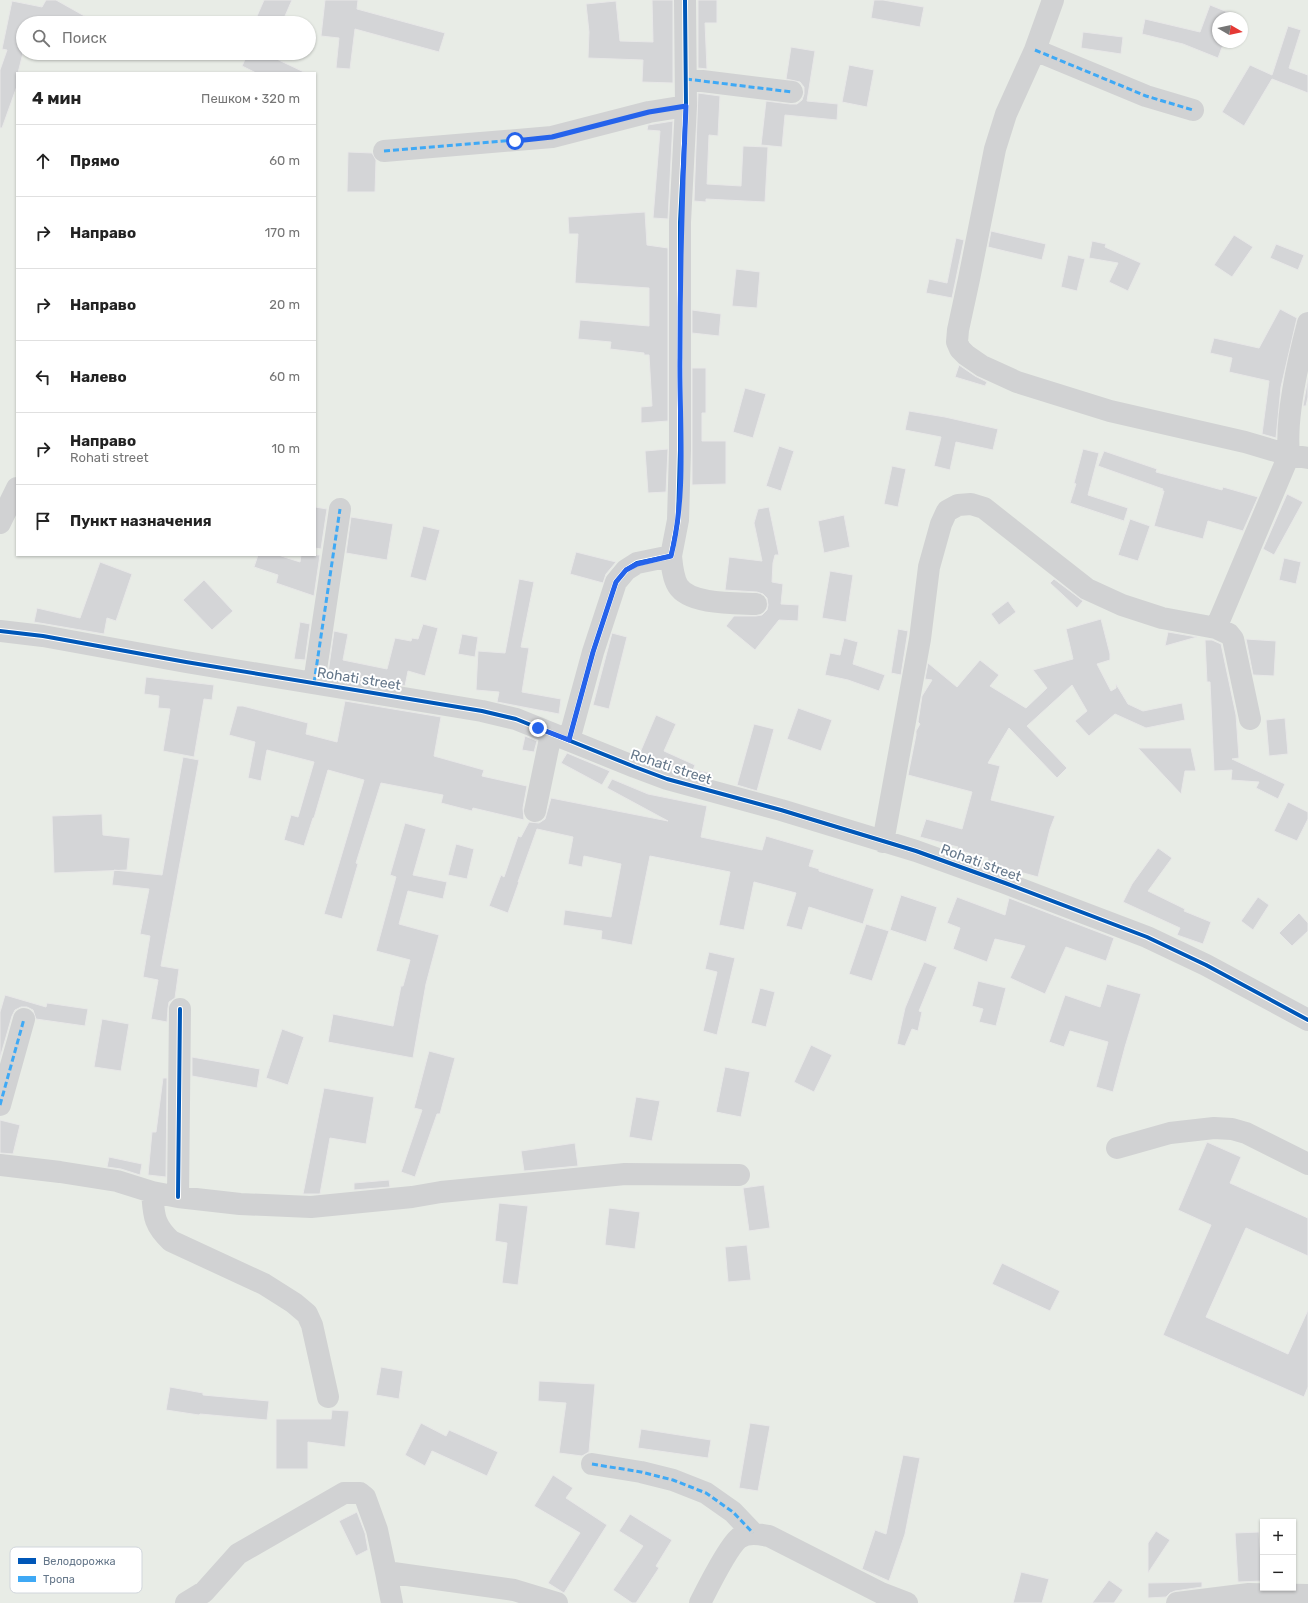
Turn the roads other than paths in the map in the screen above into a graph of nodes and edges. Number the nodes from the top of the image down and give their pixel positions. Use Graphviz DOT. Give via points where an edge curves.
graph roads {
  1 [pos="685,0"];
  2 [pos="1053,0"];
  3 [pos="1035,50"];
  4 [pos="686,78"];
  5 [pos="792,92"];
  6 [pos="686,106"];
  7 [pos="1193,110"];
  8 [pos="384,151"];
  9 [pos="1308,323"];
  10 [pos="1298,457"];
  11 [pos="16,490"];
  12 [pos="340,508"];
  13 [pos="2,514"];
  14 [pos="671,556"];
  15 [pos="756,604"];
  16 [pos="1216,628"];
  17 [pos="0,631"];
  18 [pos="314,683"];
  19 [pos="1250,719"];
  20 [pos="560,737"];
  21 [pos="534,811"];
  22 [pos="883,842"];
  23 [pos="180,1009"];
  24 [pos="24,1019"];
  25 [pos="1308,1020"];
  26 [pos="0,1105"];
  27 [pos="1117,1148"];
  28 [pos="1308,1164"];
  29 [pos="0,1165"];
  30 [pos="740,1175"];
  31 [pos="152,1192"];
  32 [pos="178,1197"];
  33 [pos="328,1397"];
  34 [pos="592,1464"];
  35 [pos="753,1533"];
  36 [pos="386,1572"];
  37 [pos="1308,1595"];
  38 [pos="186,1603"];
  39 [pos="392,1603"];
  40 [pos="557,1603"];
  41 [pos="700,1603"];
  42 [pos="907,1603"];
  43 [pos="1177,1603"];
  1 -- 4 [label="street"];
  2 -- 3 [label="street"];
  3 -- 7 [label="street" via="1146,96"];
  3 -- 10 [label="street" via="1006,114 995,149 958,330 957,342 960,349 982,366 1017,382 1110,411"];
  4 -- 5 [label="street"];
  4 -- 6 [label="street"];
  6 -- 8 [label="street" via="649,112 552,137"];
  6 -- 14 [label="street" via="680,222 679,512"];
  9 -- 10 [label="street" via="1300,353 1288,430"];
  10 -- 16 [label="street" via="1251,541"];
  11 -- 13 [label="street"];
  12 -- 18 [label="street"];
  14 -- 15 [label="street" via="677,585 688,595 715,602"];
  14 -- 20 [label="street" via="637,564 626,570 616,582 593,652"];
  16 -- 19 [label="street" via="1229,634 1233,639"];
  16 -- 22 [label="street" via="1162,618 1122,605 1087,589 984,508 970,504 958,505 947,511 929,567 920,639"];
  17 -- 18 [label="street, Rohati street" via="43,636"];
  18 -- 20 [label="street, Rohati street" via="482,711 516,719"];
  20 -- 21 [label="street"];
  20 -- 22 [label="street, Rohati street" via="667,779 781,810"];
  22 -- 25 [label="street, Rohati street" via="916,850 1147,937 1206,965"];
  23 -- 32 [label="street"];
  24 -- 26 [label="street"];
  27 -- 28 [label="street" via="1156,1135 1214,1128 1232,1129 1246,1133"];
  29 -- 31 [label="street" via="117,1181"];
  30 -- 32 [label="street" via="625,1174 311,1207 240,1204"];
  31 -- 32 [label="street"];
  31 -- 33 [label="street" via="155,1218 160,1231 171,1241 264,1284 307,1314 312,1325"];
  34 -- 35 [label="street" via="642,1472 673,1480 706,1493 733,1512"];
  35 -- 41 [label="street" via="740,1538 730,1548"];
  35 -- 42 [label="street" via="769,1536 881,1593"];
  36 -- 38 [label="street" via="377,1530 365,1497 360,1493 344,1493 238,1554 204,1592"];
  36 -- 39 [label="street"];
  36 -- 40 [label="street" via="514,1590"];
  37 -- 43 [label="street" via="1249,1594"];
}
